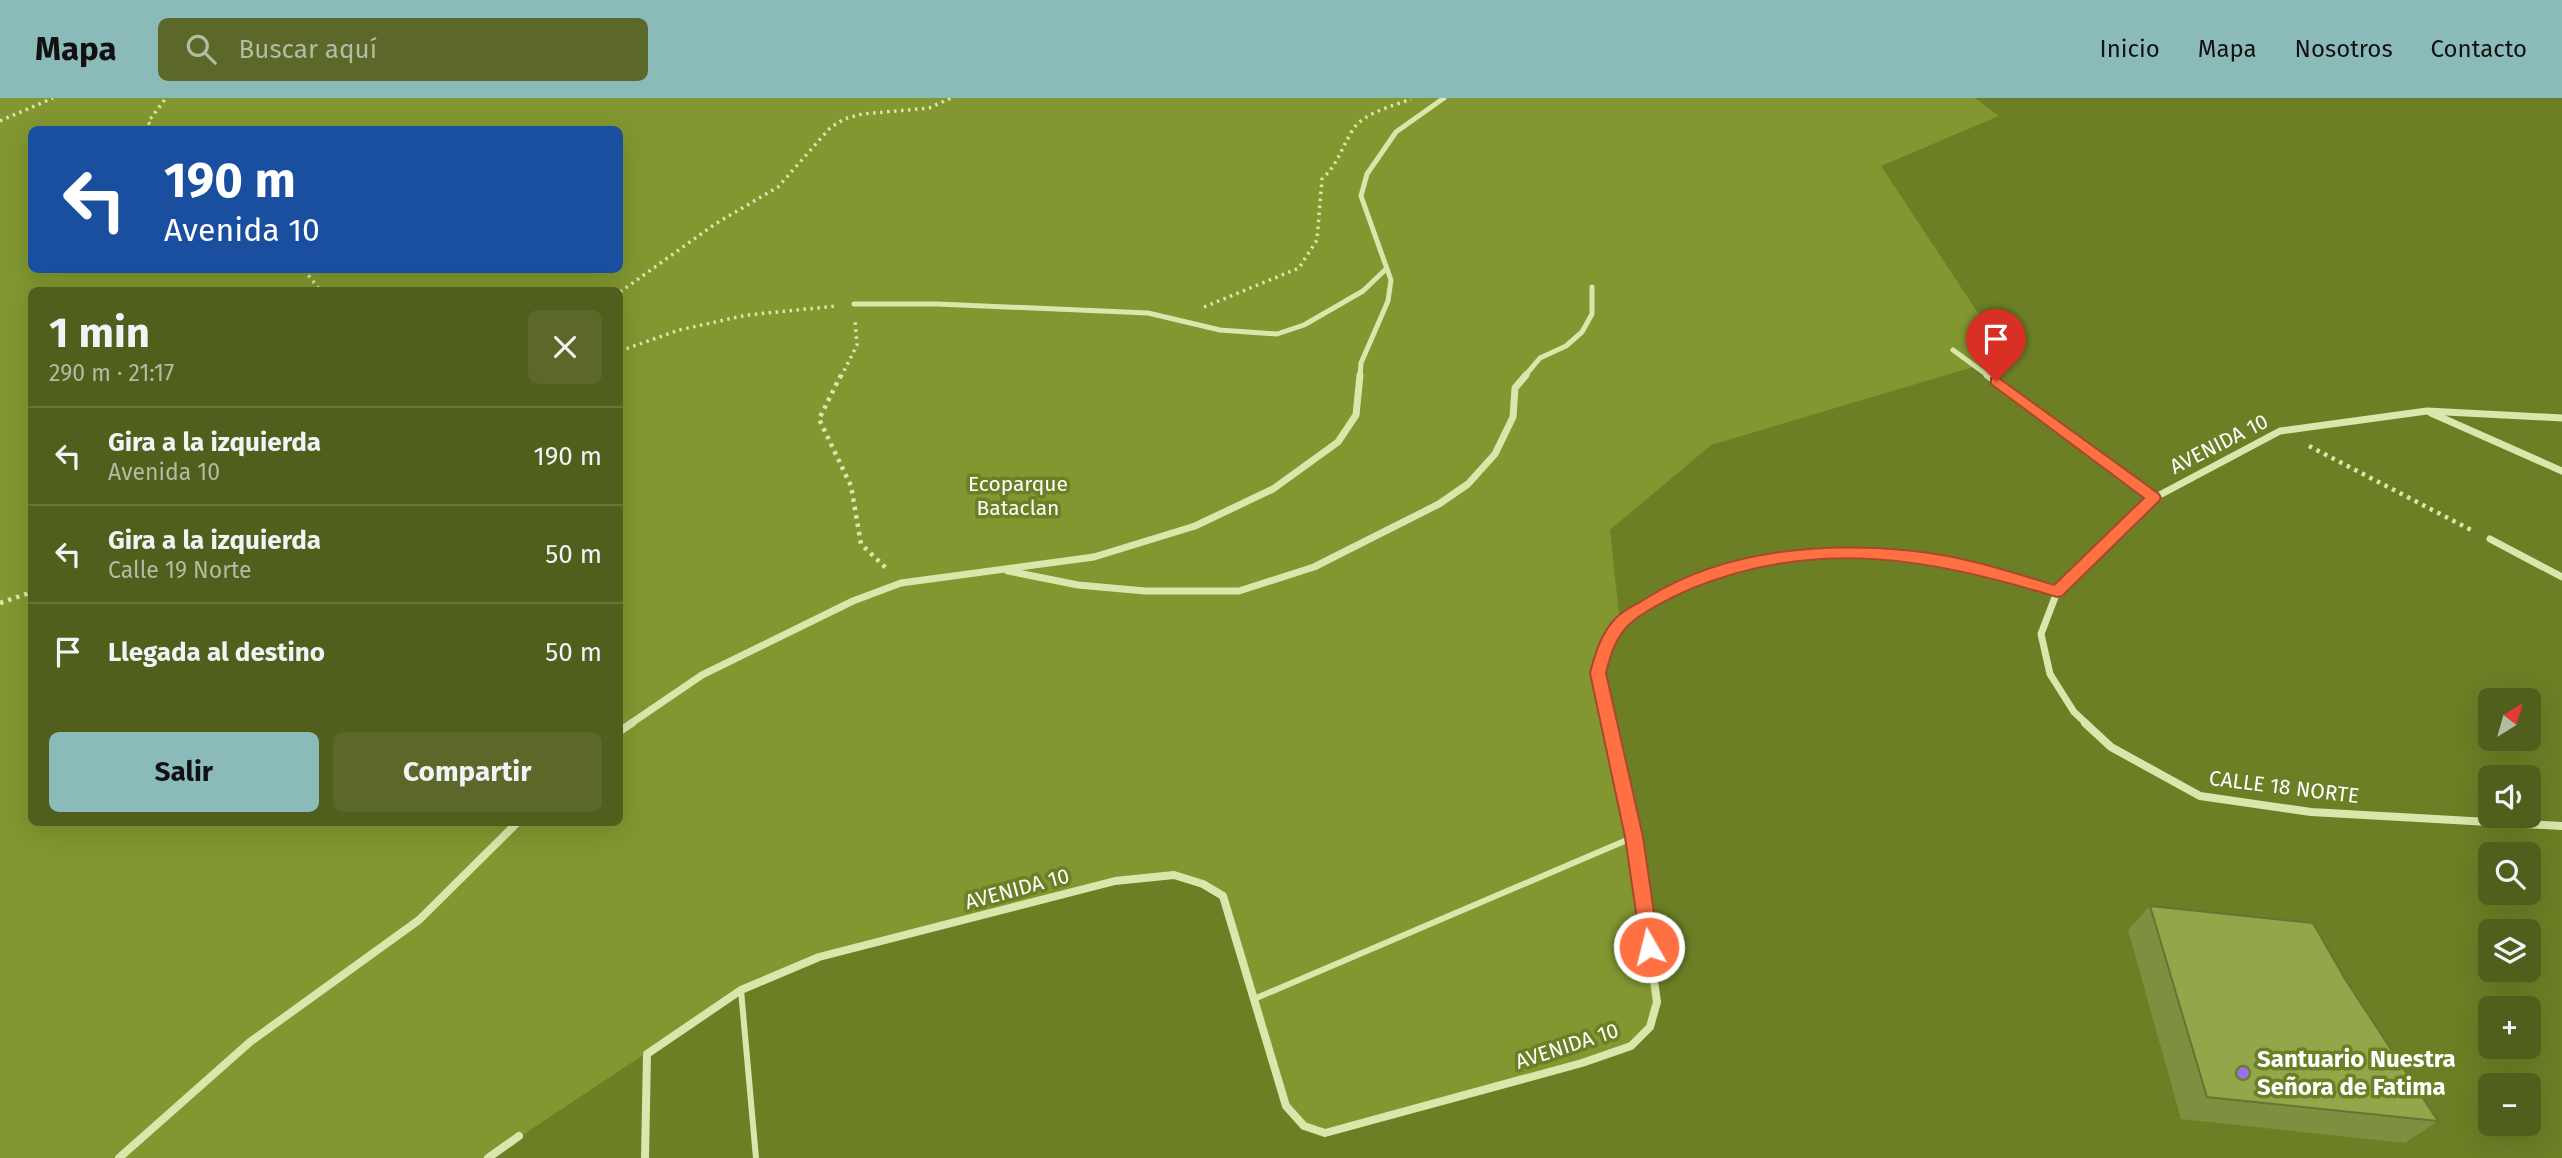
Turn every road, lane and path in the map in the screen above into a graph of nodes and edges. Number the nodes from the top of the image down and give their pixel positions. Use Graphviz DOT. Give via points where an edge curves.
graph roads {
  1 [pos="53,98"];
  2 [pos="166,98"];
  3 [pos="951,98"];
  4 [pos="1443,99"];
  5 [pos="0,121"];
  6 [pos="151,126"];
  7 [pos="1386,269"];
  8 [pos="306,273"];
  9 [pos="318,287"];
  10 [pos="1592,287"];
  11 [pos="623,290"];
  12 [pos="854,304"];
  13 [pos="1202,308"];
  14 [pos="623,350"];
  15 [pos="1952,350"];
  16 [pos="2427,411"];
  17 [pos="2562,418"];
  18 [pos="2280,431"];
  19 [pos="2562,471"];
  20 [pos="2154,498"];
  21 [pos="2490,539"];
  22 [pos="1001,570"];
  23 [pos="2562,577"];
  24 [pos="901,583"];
  25 [pos="2057,592"];
  26 [pos="28,593"];
  27 [pos="0,603"];
  28 [pos="623,729"];
  29 [pos="514,826"];
  30 [pos="2562,826"];
  31 [pos="1634,837"];
  32 [pos="741,990"];
  33 [pos="1253,999"];
  34 [pos="519,1136"];
  35 [pos="119,1158"];
  36 [pos="488,1158"];
  37 [pos="645,1158"];
  38 [pos="756,1158"];
  1 -- 5 [label="path"];
  2 -- 6 [label="path" via="148,122"];
  3 -- 11 [label="path" via="929,108 862,114 830,128 778,187 715,223"];
  4 -- 7 [label="street" via="1396,132 1367,174 1361,197"];
  4 -- 13 [label="path" via="1408,99 1353,128 1336,166 1322,179 1317,240 1299,268"];
  7 -- 12 [label="street" via="1352,298 1304,325 1277,334 1220,330 1148,313 937,303"];
  7 -- 22 [label="street" via="1391,281 1388,301 1361,363 1356,415 1338,442 1273,489 1195,526 1094,557"];
  8 -- 9 [label="path"];
  10 -- 22 [label="street" via="1592,314 1582,332 1540,358 1515,388 1513,417 1496,454 1468,484 1439,504 1325,561 1239,592 1078,585"];
  12 -- 14 [label="path" via="747,315 679,330"];
  12 -- 24 [label="path" via="857,345 819,419 851,486 862,544"];
  15 -- 20 [label="street"];
  16 -- 17 [label="street, AVENIDA 10"];
  16 -- 18 [label="street, AVENIDA 10"];
  16 -- 19 [label="street"];
  18 -- 20 [label="street, AVENIDA 10"];
  18 -- 21 [label="path"];
  20 -- 25 [label="street, AVENIDA 10"];
  21 -- 23 [label="street"];
  22 -- 24 [label="street"];
  24 -- 28 [label="street" via="853,601 702,676"];
  25 -- 30 [label="street, CALLE 18 NORTE" via="2042,634 2050,674 2074,712 2111,747 2200,796 2311,812"];
  25 -- 31 [label="street, AVENIDA 10" via="1986,570 1916,557 1848,552 1783,557 1723,570 1668,592 1620,623 1604,649 1598,673"];
  26 -- 27 [label="path"];
  29 -- 35 [label="street" via="419,920 250,1042"];
  31 -- 33 [label="lane"];
  31 -- 33 [label="street, AVENIDA 10" via="1657,1002 1650,1027 1631,1046 1325,1133 1304,1126 1286,1106"];
  32 -- 33 [label="street, AVENIDA 10" via="819,957 1115,881 1174,875 1223,896"];
  32 -- 37 [label="street, AVENIDA 10" via="647,1054"];
  32 -- 38 [label="lane"];
  34 -- 36 [label="street"];
}
